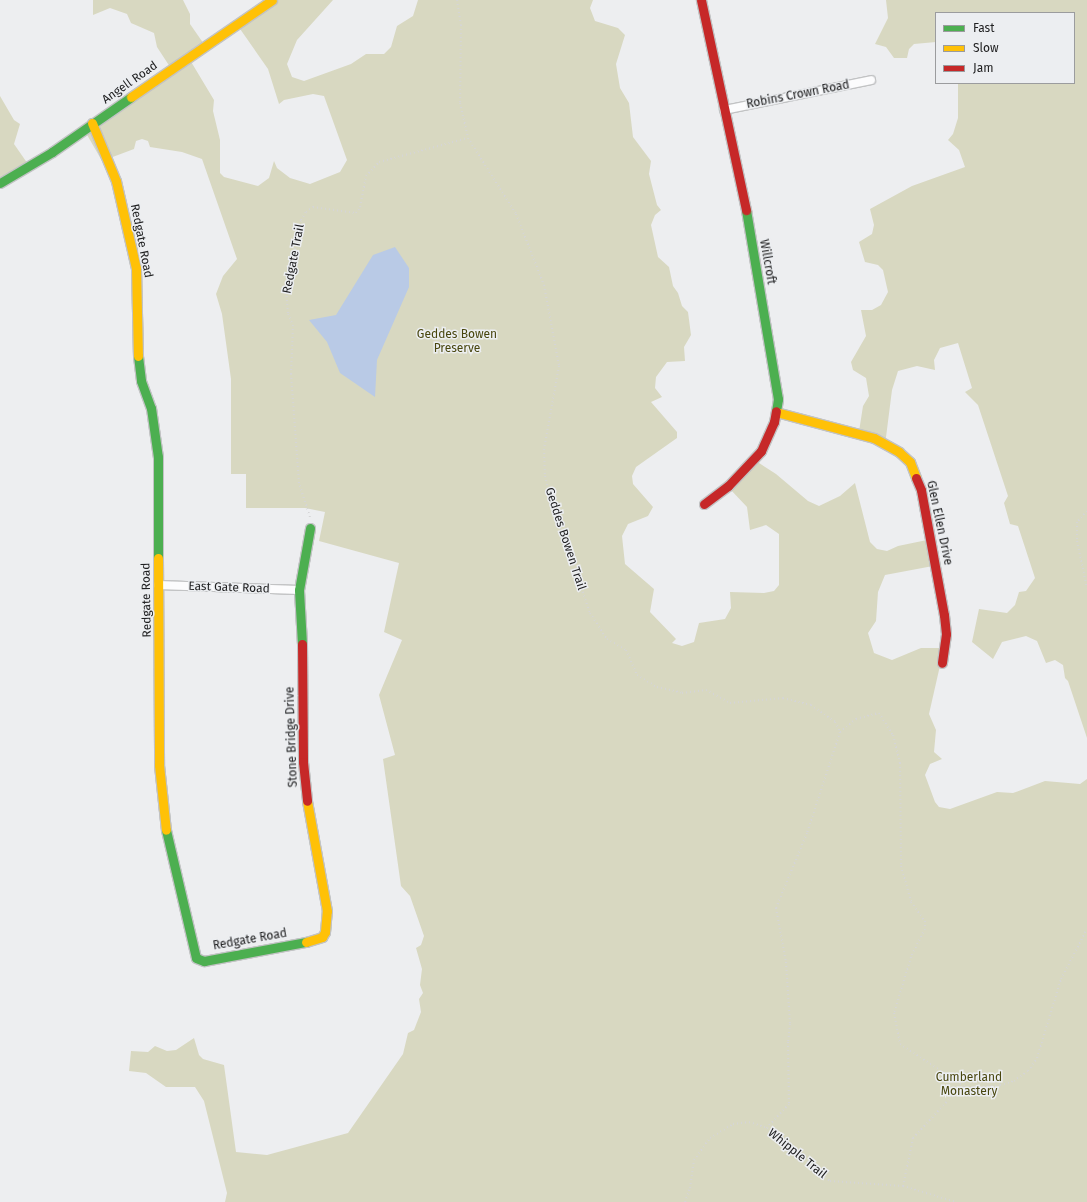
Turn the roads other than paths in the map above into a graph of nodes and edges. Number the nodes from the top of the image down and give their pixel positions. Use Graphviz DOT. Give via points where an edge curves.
graph roads {
  1 [pos="272,0"];
  2 [pos="700,0"];
  3 [pos="871,80"];
  4 [pos="724,110"];
  5 [pos="92,124"];
  6 [pos="0,184"];
  7 [pos="776,412"];
  8 [pos="704,504"];
  9 [pos="310,528"];
  10 [pos="158,584"];
  11 [pos="299,590"];
  12 [pos="942,663"];
  13 [pos="317,940"];
  1 -- 5 [label="street, Angell Road"];
  2 -- 4 [label="street, Willcroft"];
  3 -- 4 [label="street, Robins Crown Road"];
  4 -- 7 [label="street, Willcroft" via="743,195 773,360 777,387"];
  5 -- 6 [label="street, Angell Road"];
  5 -- 10 [label="street, Redgate Road" via="119,192 136,268 138,362 141,381 151,408 158,456"];
  7 -- 8 [label="street, Willcroft" via="770,433 752,463"];
  7 -- 12 [label="street, Glen Ellen Drive" via="874,438 899,452 910,462 921,490 944,615 946,634"];
  9 -- 11 [label="street, Stone Bridge Drive"];
  10 -- 11 [label="street, East Gate Road"];
  10 -- 13 [label="street, Redgate Road" via="159,766 164,820 196,958 204,961"];
  11 -- 13 [label="street, Stone Bridge Drive" via="302,628 303,769 308,814 326,911 325,932"];
}
